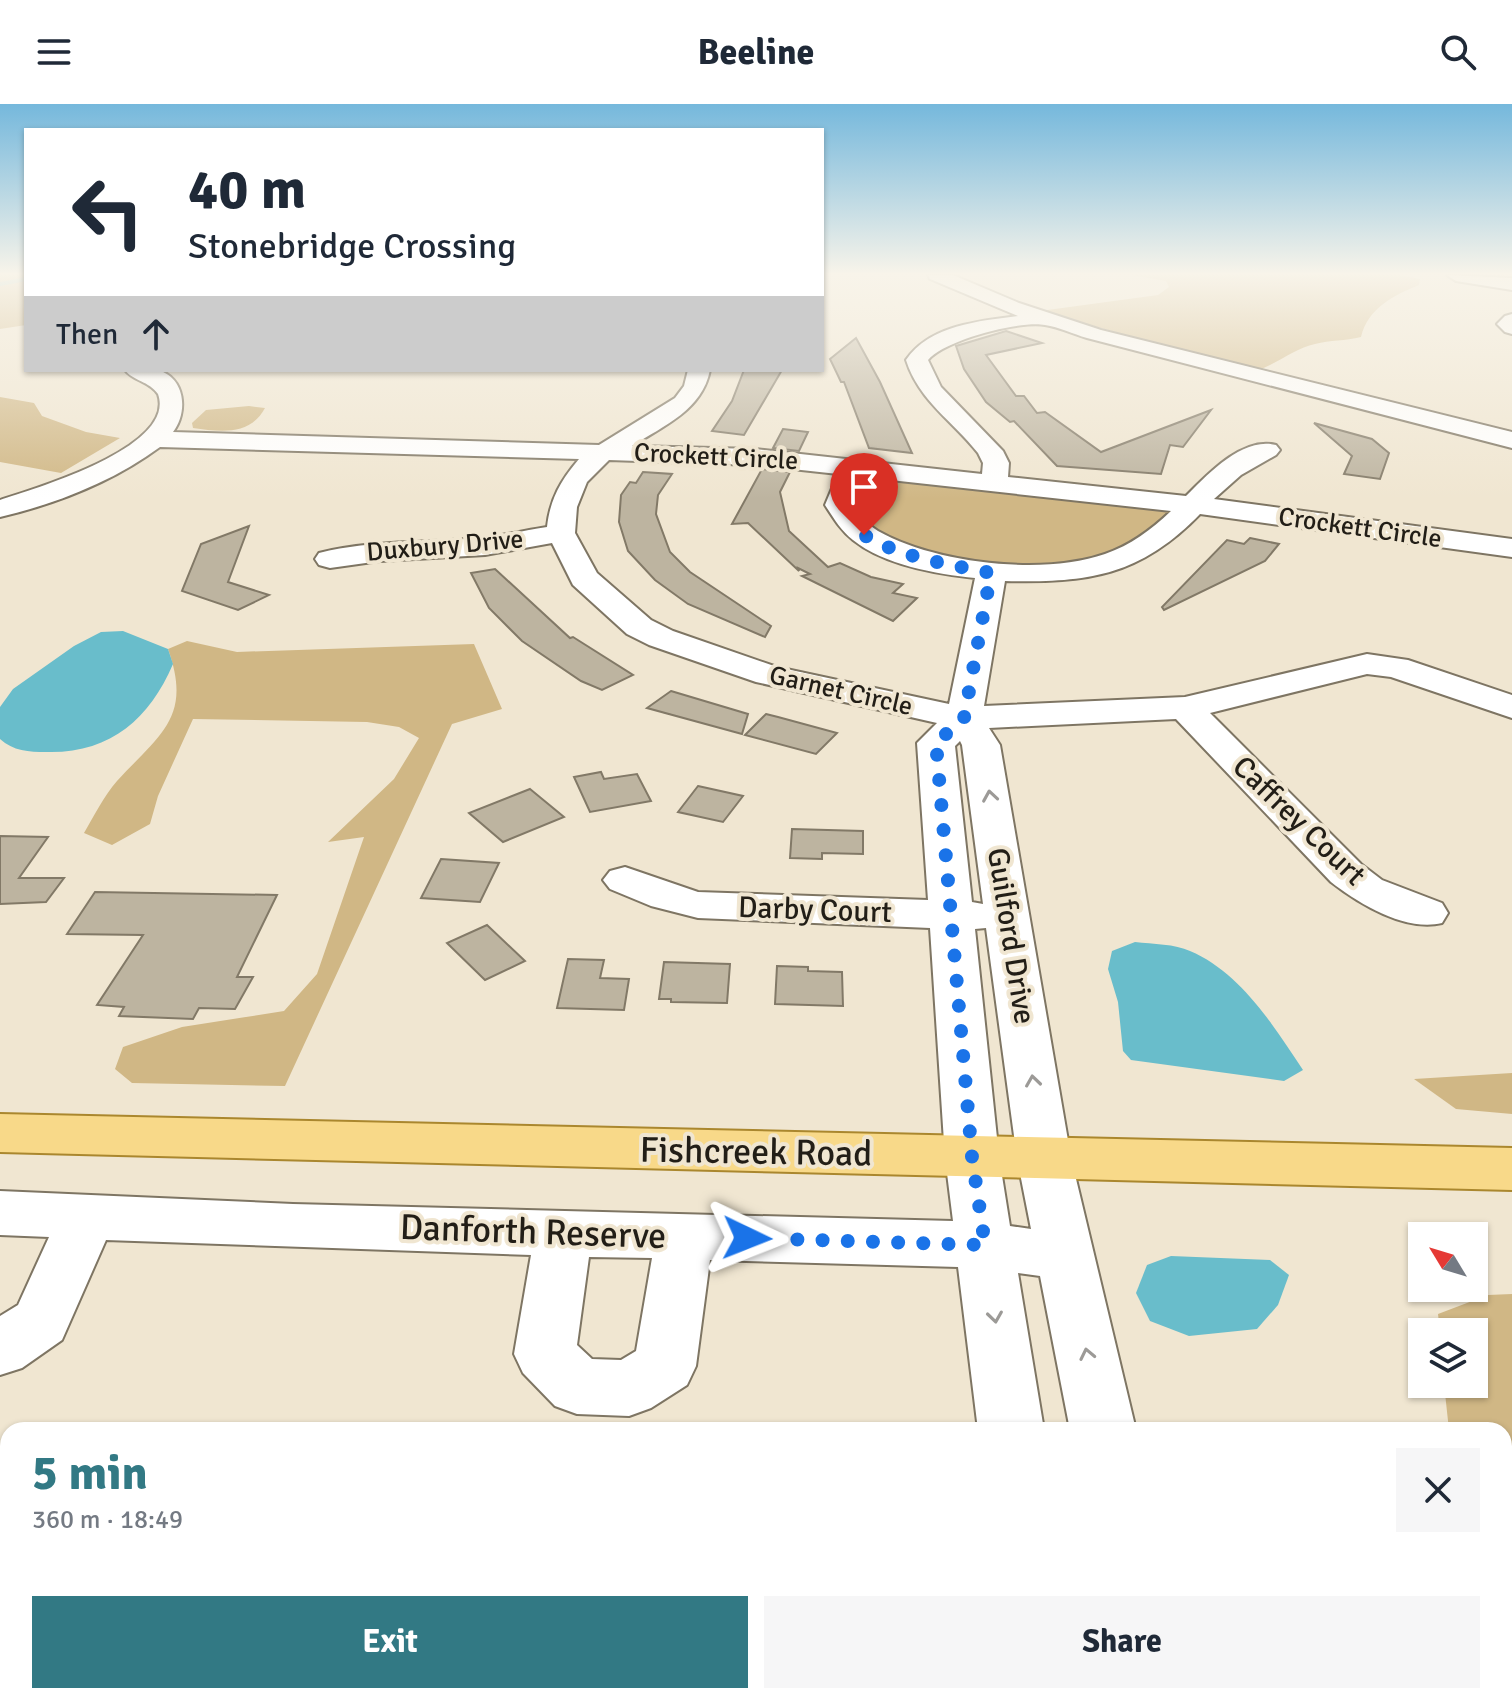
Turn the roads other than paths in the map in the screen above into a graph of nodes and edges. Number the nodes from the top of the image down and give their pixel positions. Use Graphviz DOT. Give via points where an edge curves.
graph roads {
  1 [pos="926,350"];
  2 [pos="1153,350"];
  3 [pos="699,372"];
  4 [pos="158,374"];
  5 [pos="1474,407"];
  6 [pos="1440,422"];
  7 [pos="155,439"];
  8 [pos="1512,440"];
  9 [pos="1267,450"];
  10 [pos="604,452"];
  11 [pos="856,467"];
  12 [pos="993,482"];
  13 [pos="1194,505"];
  14 [pos="0,509"];
  15 [pos="561,533"];
  16 [pos="1512,548"];
  17 [pos="330,559"];
  18 [pos="991,573"];
  19 [pos="1512,707"];
  20 [pos="1185,708"];
  21 [pos="964,718"];
  22 [pos="625,880"];
  23 [pos="1426,913"];
  24 [pos="951,915"];
  25 [pos="1009,917"];
  26 [pos="0,1133"];
  27 [pos="972,1157"];
  28 [pos="1044,1158"];
  29 [pos="1512,1169"];
  30 [pos="0,1213"];
  31 [pos="87,1217"];
  32 [pos="563,1233"];
  33 [pos="684,1236"];
  34 [pos="985,1245"];
  35 [pos="1065,1257"];
  36 [pos="0,1349"];
  37 [pos="1010,1422"];
  38 [pos="1101,1422"];
  1 -- 12 [label="street" via="917,360 923,376 945,408 994,459"];
  2 -- 6 [label="street"];
  3 -- 10 [label="street" via="683,403"];
  4 -- 7 [label="street" via="174,406"];
  5 -- 6 [label="street"];
  6 -- 8 [label="street"];
  7 -- 10 [label="street, Crockett Circle"];
  7 -- 14 [label="street" via="117,465"];
  9 -- 13 [label="street" via="1239,462"];
  10 -- 11 [label="street, Crockett Circle"];
  10 -- 15 [label="street" via="574,482 563,507"];
  11 -- 12 [label="street, Crockett Circle"];
  11 -- 18 [label="street" via="839,505 864,535 930,561"];
  12 -- 13 [label="street, Crockett Circle"];
  13 -- 16 [label="street, Crockett Circle"];
  13 -- 18 [label="street" via="1153,542 1107,564"];
  15 -- 17 [label="street, Duxbury Drive" via="483,546"];
  15 -- 21 [label="street, Garnet Circle" via="592,586 639,627 661,638 768,675"];
  18 -- 21 [label="street"];
  19 -- 20 [label="street, Garnet Circle" via="1380,664"];
  20 -- 21 [label="street, Garnet Circle"];
  20 -- 23 [label="street, Caffrey Court" via="1346,873 1367,889"];
  21 -- 24 [label="street, Guilford Drive" via="936,743"];
  25 -- 21 [label="street, Guilford Drive, one-way" via="981,745"];
  22 -- 24 [label="street, Darby Court" via="698,905"];
  24 -- 25 [label="street, Darby Court"];
  24 -- 27 [label="street, Guilford Drive"];
  28 -- 25 [label="street, Guilford Drive, one-way"];
  26 -- 27 [label="main road, Fishcreek Road"];
  27 -- 28 [label="main road, Fishcreek Road"];
  27 -- 34 [label="street, Guilford Drive"];
  28 -- 29 [label="main road, Fishcreek Road"];
  28 -- 35 [label="street, Guilford Drive"];
  30 -- 31 [label="street, Danforth Reserve"];
  31 -- 32 [label="street, Danforth Reserve"];
  31 -- 36 [label="street" via="40,1322"];
  32 -- 33 [label="street, Danforth Reserve"];
  32 -- 33 [label="street" via="545,1354 577,1386 629,1388 665,1366"];
  33 -- 34 [label="street, Danforth Reserve"];
  34 -- 35 [label="street, Danforth Reserve"];
  34 -- 37 [label="street, Guilford Drive, one-way"];
  38 -- 35 [label="street, Guilford Drive, one-way"];
}
